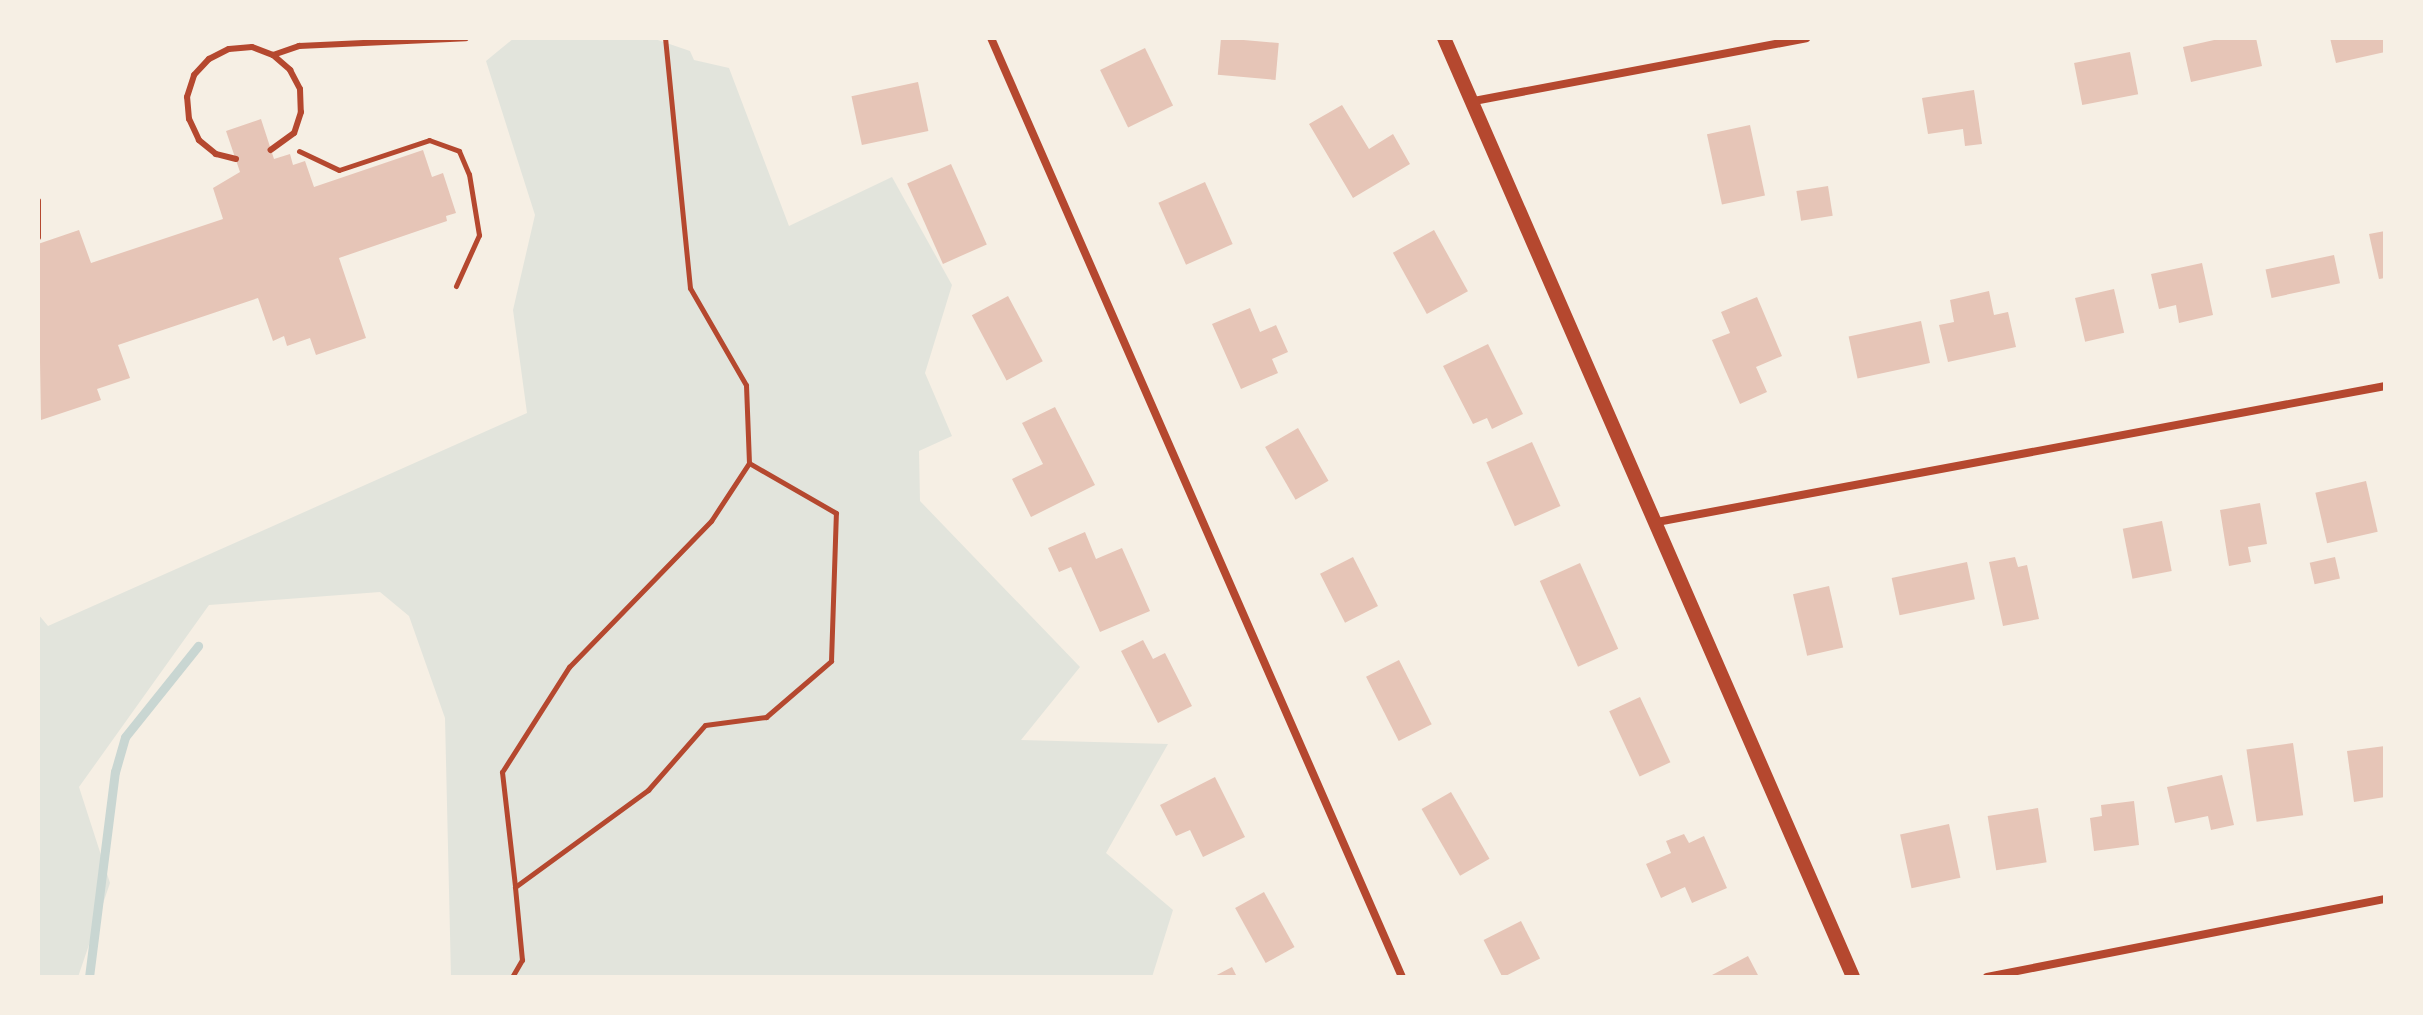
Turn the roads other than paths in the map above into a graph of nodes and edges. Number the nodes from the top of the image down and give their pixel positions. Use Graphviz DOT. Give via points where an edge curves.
graph roads {
  1 [pos="466,38"];
  2 [pos="991,38"];
  3 [pos="1444,38"];
  4 [pos="1806,38"];
  5 [pos="273,55"];
  6 [pos="1474,101"];
  7 [pos="275,149"];
  8 [pos="236,159"];
  9 [pos="2385,386"];
  10 [pos="1657,522"];
  11 [pos="2385,899"];
  12 [pos="1402,977"];
  13 [pos="1853,977"];
  14 [pos="1987,977"];
  1 -- 5 [label="lane" via="299,46"];
  2 -- 12 [label="street"];
  3 -- 6 [label="street"];
  4 -- 6 [label="street"];
  5 -- 7 [label="lane" via="300,89 301,112 294,133"];
  5 -- 8 [label="lane" via="252,47 229,49 194,75 187,97 199,140 216,154"];
  6 -- 10 [label="street"];
  9 -- 10 [label="street"];
  10 -- 13 [label="street"];
  11 -- 14 [label="street"];
}
